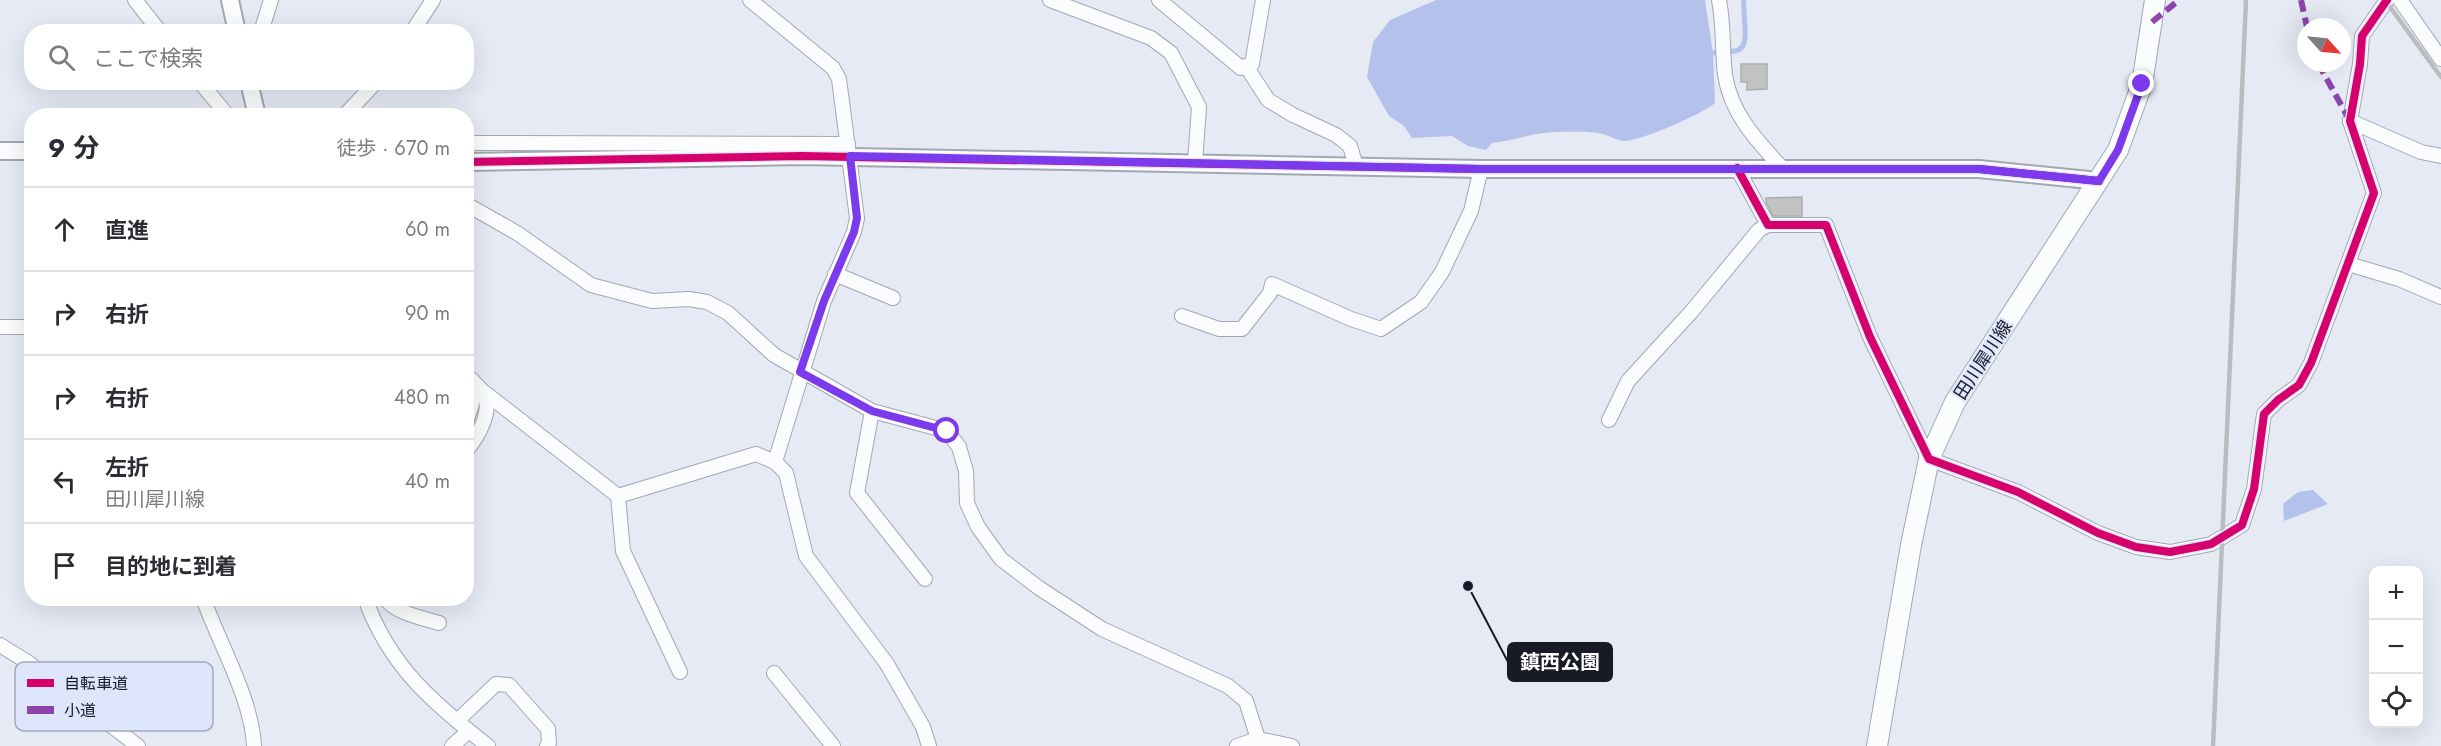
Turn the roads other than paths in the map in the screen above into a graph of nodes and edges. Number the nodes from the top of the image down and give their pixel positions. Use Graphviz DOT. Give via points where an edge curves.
graph roads {
  1 [pos="135,0"];
  2 [pos="230,0"];
  3 [pos="271,0"];
  4 [pos="433,0"];
  5 [pos="750,0"];
  6 [pos="1050,0"];
  7 [pos="1159,0"];
  8 [pos="1263,0"];
  9 [pos="1719,0"];
  10 [pos="2155,0"];
  11 [pos="2387,0"];
  12 [pos="2400,0"];
  13 [pos="154,24"];
  14 [pos="235,24"];
  15 [pos="264,24"];
  16 [pos="417,24"];
  17 [pos="2441,59"];
  18 [pos="1246,66"];
  19 [pos="207,90"];
  20 [pos="251,90"];
  21 [pos="368,90"];
  22 [pos="221,108"];
  23 [pos="255,108"];
  24 [pos="352,108"];
  25 [pos="2350,121"];
  26 [pos="474,143"];
  27 [pos="849,150"];
  28 [pos="0,151"];
  29 [pos="24,151"];
  30 [pos="2441,156"];
  31 [pos="474,162"];
  32 [pos="1195,163"];
  33 [pos="1356,166"];
  34 [pos="1737,168"];
  35 [pos="1481,169"];
  36 [pos="1783,169"];
  37 [pos="2099,181"];
  38 [pos="474,209"];
  39 [pos="1768,225"];
  40 [pos="2348,264"];
  41 [pos="835,274"];
  42 [pos="2441,297"];
  43 [pos="893,298"];
  44 [pos="1182,316"];
  45 [pos="0,327"];
  46 [pos="24,327"];
  47 [pos="800,372"];
  48 [pos="474,383"];
  49 [pos="484,393"];
  50 [pos="872,411"];
  51 [pos="1609,420"];
  52 [pos="474,440"];
  53 [pos="1929,459"];
  54 [pos="775,462"];
  55 [pos="618,496"];
  56 [pos="925,579"];
  57 [pos="206,606"];
  58 [pos="368,606"];
  59 [pos="394,606"];
  60 [pos="440,623"];
  61 [pos="0,645"];
  62 [pos="27,662"];
  63 [pos="680,672"];
  64 [pos="774,673"];
  65 [pos="457,722"];
  66 [pos="118,731"];
  67 [pos="469,731"];
  68 [pos="1258,739"];
  69 [pos="138,746"];
  70 [pos="254,746"];
  71 [pos="452,746"];
  72 [pos="488,746"];
  73 [pos="547,746"];
  74 [pos="833,746"];
  75 [pos="929,746"];
  76 [pos="1237,746"];
  77 [pos="1292,746"];
  78 [pos="1877,746"];
  1 -- 13 [label="street"];
  2 -- 14 [label="street"];
  3 -- 15 [label="street"];
  4 -- 16 [label="street"];
  5 -- 27 [label="street" via="833,68 839,79"];
  6 -- 32 [label="street" via="1151,38 1172,53 1199,107"];
  7 -- 18 [label="street" via="1241,68"];
  8 -- 18 [label="street" via="1252,64"];
  9 -- 36 [label="street" via="1725,75 1733,106"];
  10 -- 37 [label="main road, 田川犀川線" via="2142,84 2118,150"];
  11 -- 25 [label="street" via="2362,36"];
  12 -- 17 [label="street"];
  18 -- 33 [label="street" via="1268,100 1350,146"];
  19 -- 22 [label="street"];
  20 -- 23 [label="street"];
  21 -- 24 [label="street"];
  25 -- 30 [label="street" via="2421,152"];
  25 -- 40 [label="street" via="2374,193"];
  26 -- 27 [label="street"];
  27 -- 31 [label="street"];
  27 -- 32 [label="street"];
  27 -- 41 [label="street" via="857,218"];
  28 -- 29 [label="street"];
  32 -- 33 [label="street"];
  33 -- 35 [label="street"];
  34 -- 35 [label="street"];
  34 -- 36 [label="street"];
  34 -- 39 [label="street"];
  35 -- 44 [label="street" via="1471,211 1442,272 1421,302 1381,328 1272,284 1242,329 1219,329"];
  36 -- 37 [label="street" via="1979,169"];
  37 -- 53 [label="main road, 田川犀川線" via="1955,402"];
  38 -- 47 [label="street" via="517,233 591,285 652,301 707,302 728,313 774,355"];
  39 -- 51 [label="street" via="1759,230 1628,381"];
  39 -- 53 [label="street" via="1826,225 1870,337"];
  40 -- 42 [label="street"];
  40 -- 53 [label="street" via="2300,385 2264,414 2254,489 2242,525 2211,544 2170,552 2136,547 2098,533 2018,492"];
  41 -- 43 [label="street"];
  41 -- 47 [label="street"];
  45 -- 46 [label="street"];
  47 -- 50 [label="street"];
  47 -- 54 [label="street"];
  48 -- 49 [label="street"];
  49 -- 52 [label="street" via="482,428"];
  49 -- 55 [label="street"];
  50 -- 56 [label="street" via="857,493"];
  50 -- 68 [label="street" via="947,431 959,447 966,471 967,503 978,527 1001,559 1102,628 1228,686 1246,701"];
  53 -- 78 [label="main road, 田川犀川線"];
  54 -- 55 [label="street" via="756,454"];
  54 -- 75 [label="street" via="786,473 806,556 887,664 923,727"];
  55 -- 63 [label="street" via="622,551"];
  57 -- 70 [label="street" via="246,706"];
  58 -- 65 [label="street" via="398,663"];
  59 -- 60 [label="street"];
  61 -- 62 [label="street"];
  64 -- 74 [label="street"];
  65 -- 67 [label="street"];
  65 -- 73 [label="street" via="496,684 508,685 548,729"];
  66 -- 69 [label="street"];
  67 -- 71 [label="street"];
  67 -- 72 [label="street"];
  68 -- 76 [label="street"];
  68 -- 77 [label="street"];
}
